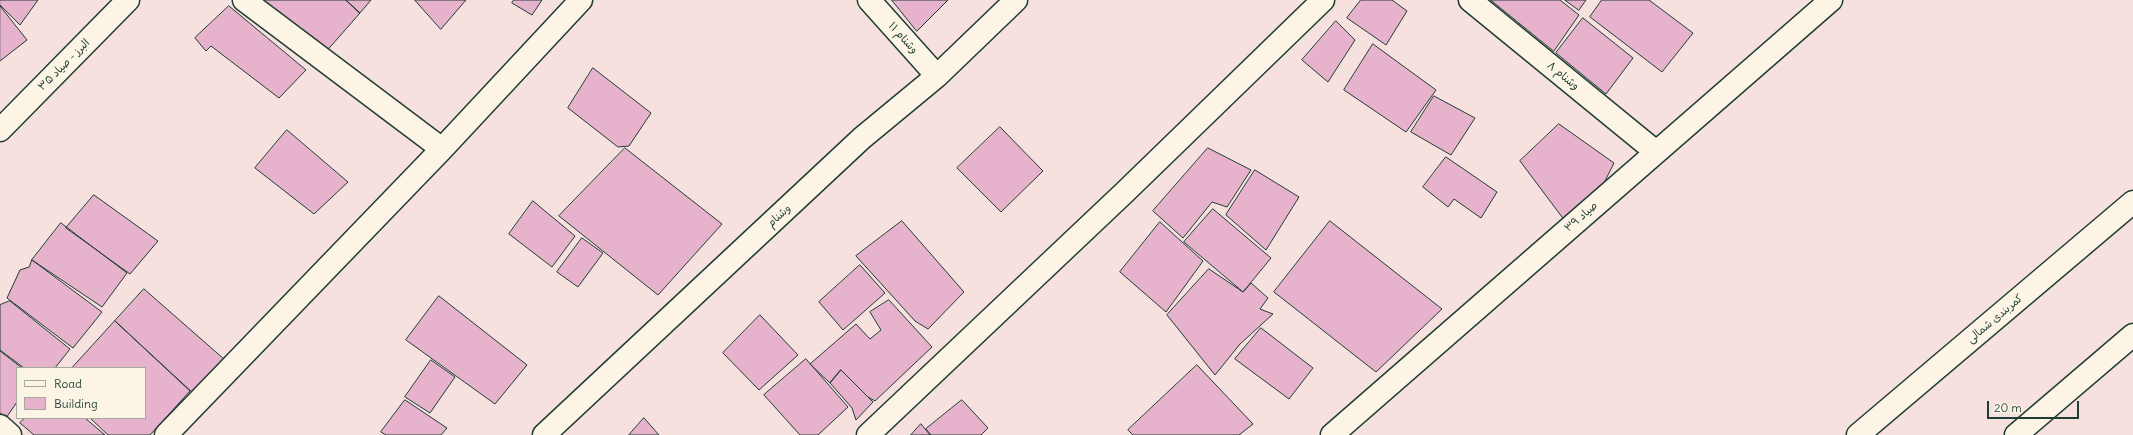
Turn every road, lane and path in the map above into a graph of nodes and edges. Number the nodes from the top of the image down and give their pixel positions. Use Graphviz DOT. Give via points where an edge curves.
graph roads {
  1 [pos="128,0"];
  2 [pos="244,0"];
  3 [pos="581,0"];
  4 [pos="869,0"];
  5 [pos="1016,0"];
  6 [pos="1323,0"];
  7 [pos="1470,0"];
  8 [pos="1831,0"];
  9 [pos="937,76"];
  10 [pos="0,130"];
  11 [pos="442,149"];
  12 [pos="1656,152"];
  13 [pos="2133,202"];
  14 [pos="2133,335"];
  15 [pos="0,426"];
  16 [pos="10,435"];
  17 [pos="166,435"];
  18 [pos="544,435"];
  19 [pos="868,435"];
  20 [pos="1332,435"];
  21 [pos="1858,435"];
  22 [pos="2016,435"];
  1 -- 10 [label="main road, البرز - صیاد ۳۵"];
  2 -- 11 [label="main road"];
  3 -- 11 [label="main road"];
  4 -- 9 [label="main road, وشنام ۱۱"];
  5 -- 9 [label="main road, وشنام"];
  6 -- 19 [label="main road"];
  7 -- 12 [label="main road, وشنام ۸"];
  8 -- 12 [label="main road, صیاد ۳۹"];
  9 -- 18 [label="main road, وشنام" via="862,138"];
  11 -- 17 [label="main road"];
  12 -- 20 [label="main road, صیاد ۳۹"];
  13 -- 21 [label="main road, کمربندی شمالی"];
  14 -- 22 [label="main road"];
  15 -- 16 [label="main road"];
}
